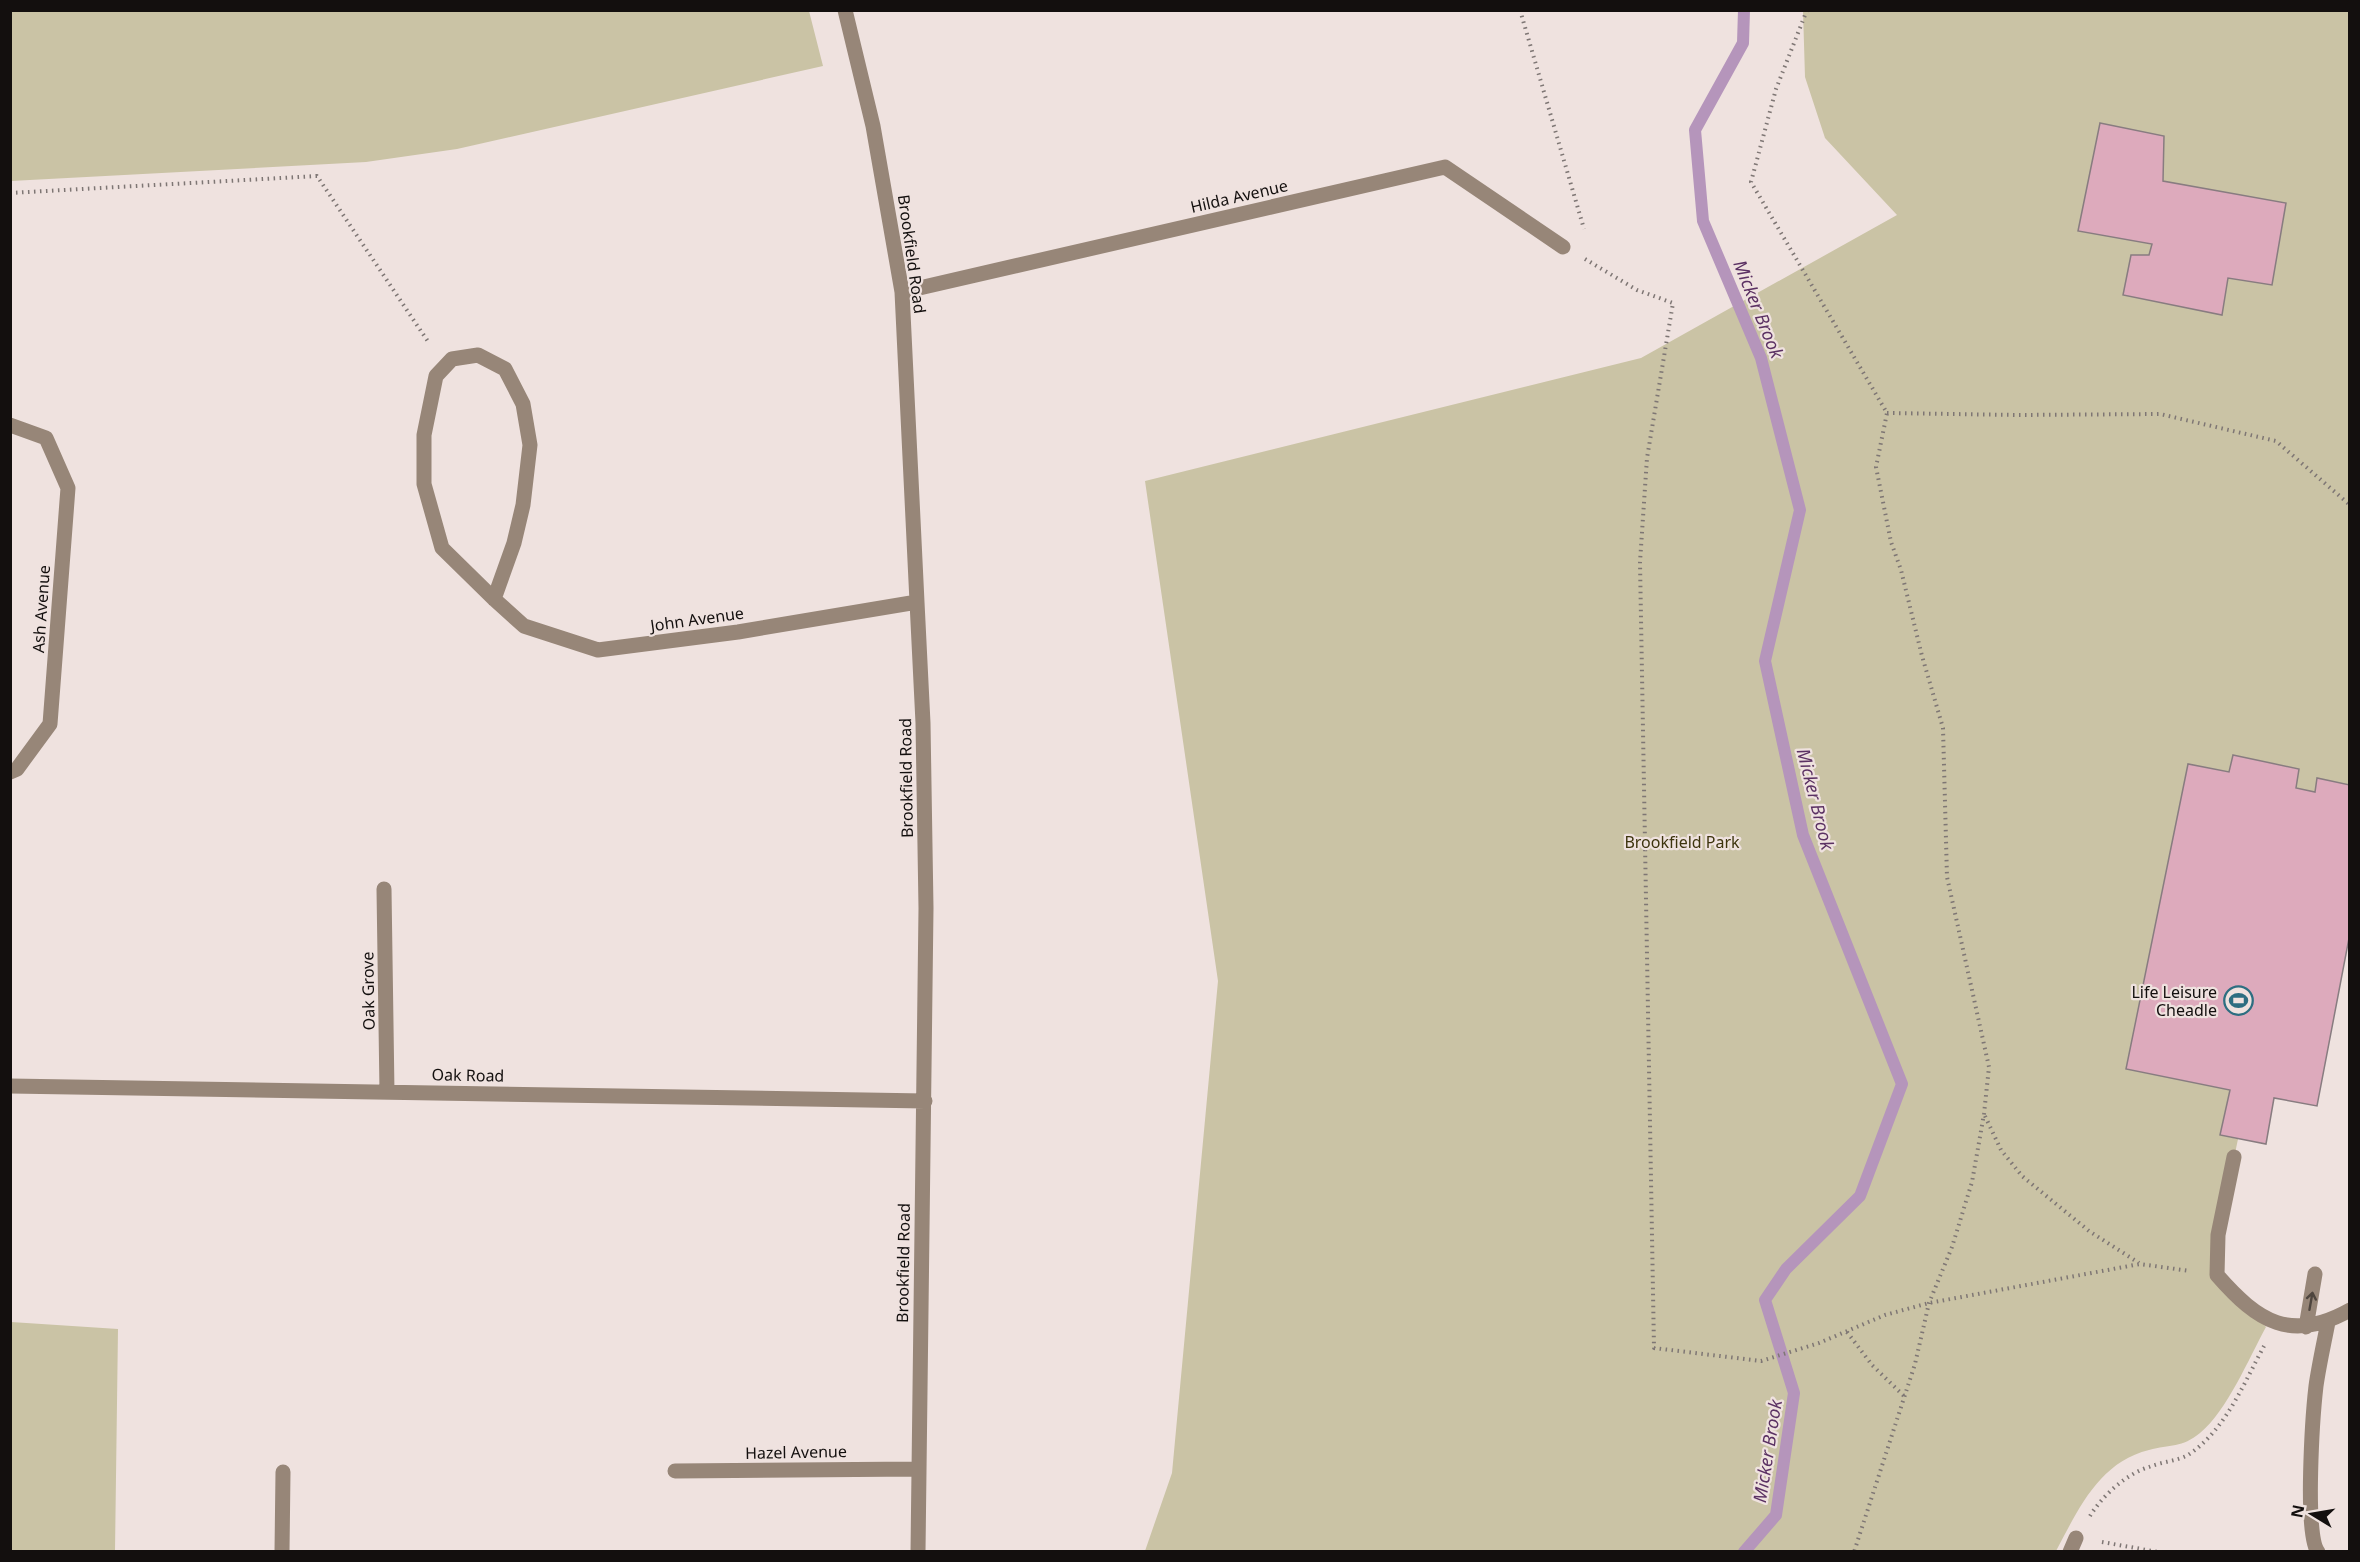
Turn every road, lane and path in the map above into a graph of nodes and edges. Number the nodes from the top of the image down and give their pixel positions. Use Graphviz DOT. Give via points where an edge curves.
graph roads {
  1 [pos="845,10"];
  2 [pos="1520,10"];
  3 [pos="1807,10"];
  4 [pos="10,193"];
  5 [pos="1585,232"];
  6 [pos="1563,247"];
  7 [pos="1591,254"];
  8 [pos="1594,265"];
  9 [pos="902,292"];
  10 [pos="446,366"];
  11 [pos="1887,413"];
  12 [pos="10,425"];
  13 [pos="2349,505"];
  14 [pos="494,599"];
  15 [pos="917,602"];
  16 [pos="10,772"];
  17 [pos="384,889"];
  18 [pos="10,1086"];
  19 [pos="387,1092"];
  20 [pos="925,1101"];
  21 [pos="1984,1114"];
  22 [pos="2234,1157"];
  23 [pos="2140,1264"];
  24 [pos="2315,1274"];
  25 [pos="2217,1275"];
  26 [pos="1929,1303"];
  27 [pos="2349,1310"];
  28 [pos="2328,1322"];
  29 [pos="2275,1324"];
  30 [pos="2306,1327"];
  31 [pos="1847,1332"];
  32 [pos="1905,1397"];
  33 [pos="918,1469"];
  34 [pos="675,1471"];
  35 [pos="283,1472"];
  36 [pos="2073,1545"];
  37 [pos="282,1551"];
  38 [pos="918,1551"];
  39 [pos="1854,1551"];
  40 [pos="2158,1551"];
  41 [pos="2318,1551"];
  1 -- 9 [label="street, Brookfield Road" via="873,126"];
  2 -- 5 [label="path"];
  3 -- 11 [label="path" via="1776,88 1751,182"];
  4 -- 10 [label="path" via="317,176"];
  6 -- 8 [label="path"];
  6 -- 9 [label="street, Hilda Avenue" via="1445,167"];
  7 -- 8 [label="path"];
  8 -- 31 [label="path" via="1637,290 1673,303 1647,458 1640,562 1654,1348 1761,1361"];
  9 -- 15 [label="street, Brookfield Road"];
  10 -- 14 [label="street, John Avenue" via="436,376 424,435 424,484 442,548"];
  10 -- 14 [label="street" via="452,359 478,355 505,369 523,404 530,444 523,506"];
  11 -- 13 [label="path" via="2160,414 2276,441"];
  11 -- 21 [label="path" via="1875,467 1891,542 1943,728 1947,877 1989,1067"];
  12 -- 16 [label="street, Ash Avenue" via="46,438 68,488 50,724 17,769"];
  14 -- 15 [label="street, John Avenue" via="524,626 598,650 738,632"];
  15 -- 20 [label="street, Brookfield Road" via="926,884"];
  17 -- 19 [label="street, Oak Grove"];
  18 -- 19 [label="street, Oak Road"];
  19 -- 20 [label="street, Oak Road"];
  20 -- 33 [label="street, Brookfield Road"];
  21 -- 23 [label="path" via="2001,1150 2022,1176 2089,1231"];
  21 -- 26 [label="path" via="1972,1182"];
  22 -- 25 [label="street" via="2218,1235"];
  23 -- 25 [label="path"];
  23 -- 26 [label="path"];
  30 -- 24 [label="street, one-way"];
  25 -- 29 [label="street" via="2240,1302"];
  26 -- 31 [label="path"];
  26 -- 32 [label="path"];
  27 -- 28 [label="street"];
  28 -- 30 [label="street"];
  28 -- 41 [label="street" via="2312,1436 2311,1523"];
  29 -- 30 [label="street"];
  29 -- 36 [label="path" via="2213,1434 2187,1456 2146,1467 2122,1482 2097,1505"];
  31 -- 32 [label="path" via="1872,1365"];
  32 -- 39 [label="path"];
  33 -- 34 [label="street, Hazel Avenue"];
  33 -- 38 [label="street, Brookfield Road"];
  35 -- 37 [label="street"];
  36 -- 40 [label="path"];
}
